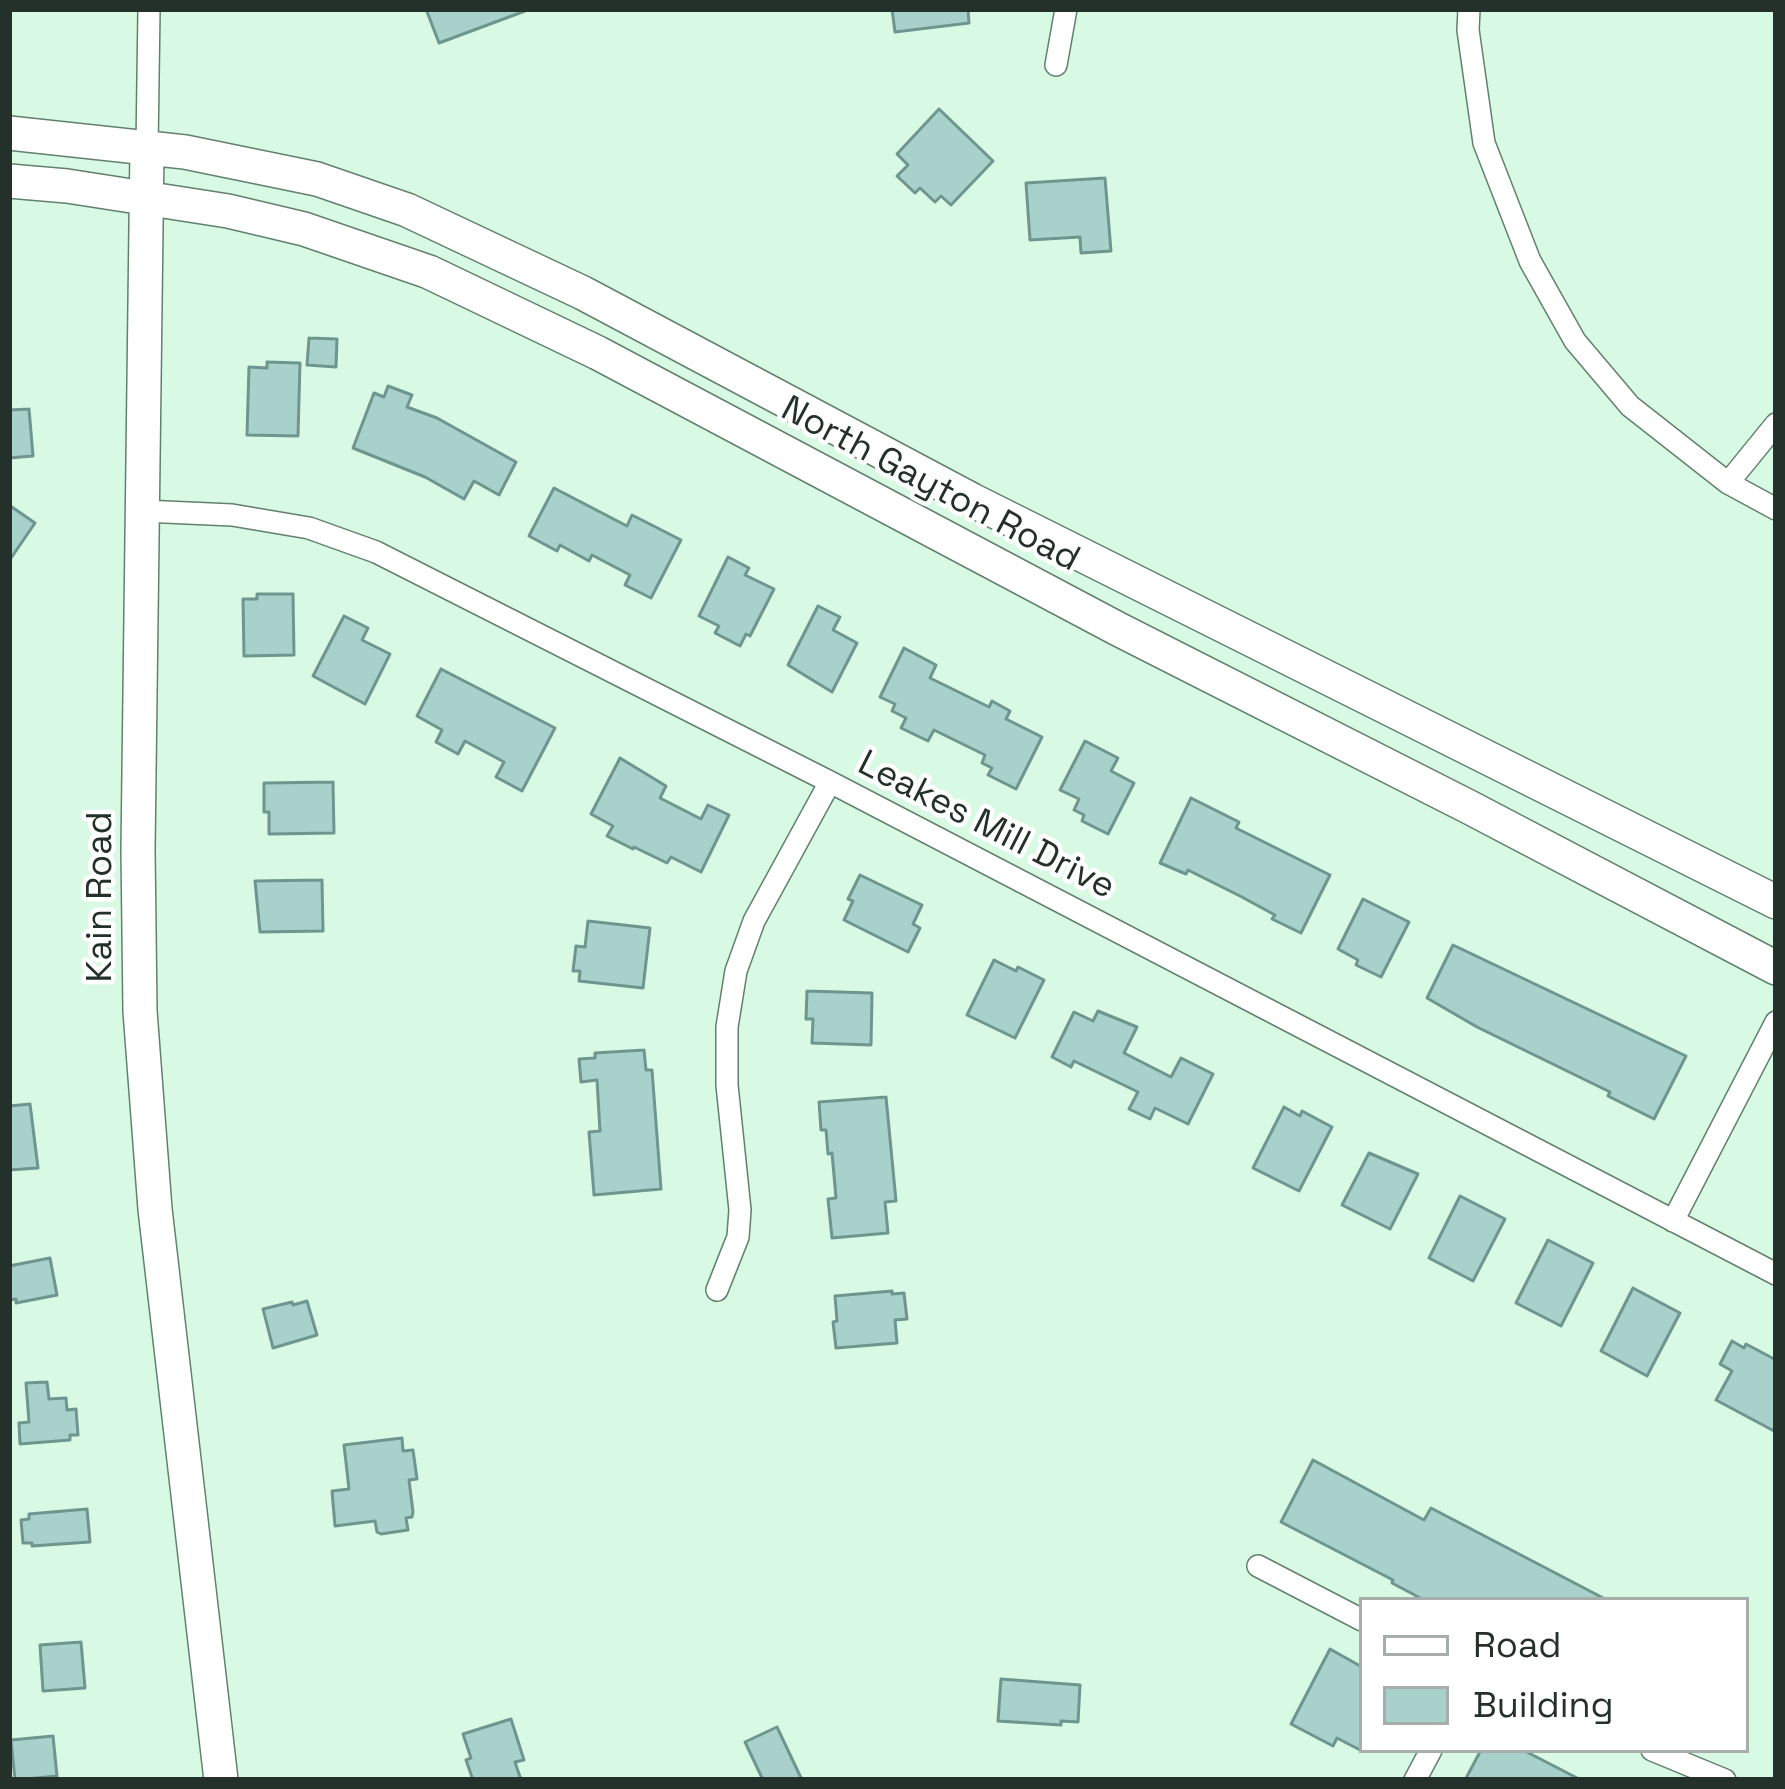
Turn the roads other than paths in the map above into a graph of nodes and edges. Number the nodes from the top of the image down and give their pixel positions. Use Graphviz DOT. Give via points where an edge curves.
graph roads {
  1 [pos="149,9"];
  2 [pos="1066,9"];
  3 [pos="1469,9"];
  4 [pos="1056,65"];
  5 [pos="9,133"];
  6 [pos="148,148"];
  7 [pos="9,181"];
  8 [pos="147,197"];
  9 [pos="1776,424"];
  10 [pos="1727,483"];
  11 [pos="1776,508"];
  12 [pos="142,511"];
  13 [pos="830,782"];
  14 [pos="1776,902"];
  15 [pos="1776,968"];
  16 [pos="1776,1022"];
  17 [pos="1673,1220"];
  18 [pos="1776,1274"];
  19 [pos="718,1290"];
  20 [pos="1258,1566"];
  21 [pos="1359,1617"];
  22 [pos="1429,1753"];
  23 [pos="1659,1753"];
  24 [pos="221,1780"];
  25 [pos="1414,1780"];
  26 [pos="1725,1780"];
  1 -- 6 [label="street, Kain Road"];
  2 -- 4 [label="street"];
  3 -- 10 [label="street" via="1484,142 1530,261 1574,341 1630,406"];
  5 -- 6 [label="main road, North Gayton Road"];
  6 -- 8 [label="main road, Kain Road"];
  6 -- 14 [label="main road, North Gayton Road" via="317,179 496,250 972,500"];
  7 -- 8 [label="main road, North Gayton Road"];
  8 -- 12 [label="main road, Kain Road"];
  8 -- 15 [label="main road, North Gayton Road" via="363,247 515,312"];
  9 -- 10 [label="street"];
  10 -- 11 [label="street"];
  12 -- 13 [label="street, Leakes Mill Drive" via="309,528 376,552"];
  12 -- 24 [label="main road, Kain Road" via="145,1096"];
  13 -- 17 [label="street, Leakes Mill Drive"];
  13 -- 19 [label="street" via="754,921 736,971 727,1028 740,1210"];
  16 -- 17 [label="street"];
  17 -- 18 [label="street, Leakes Mill Drive"];
  20 -- 21 [label="street"];
  22 -- 25 [label="street"];
  23 -- 26 [label="street"];
}
